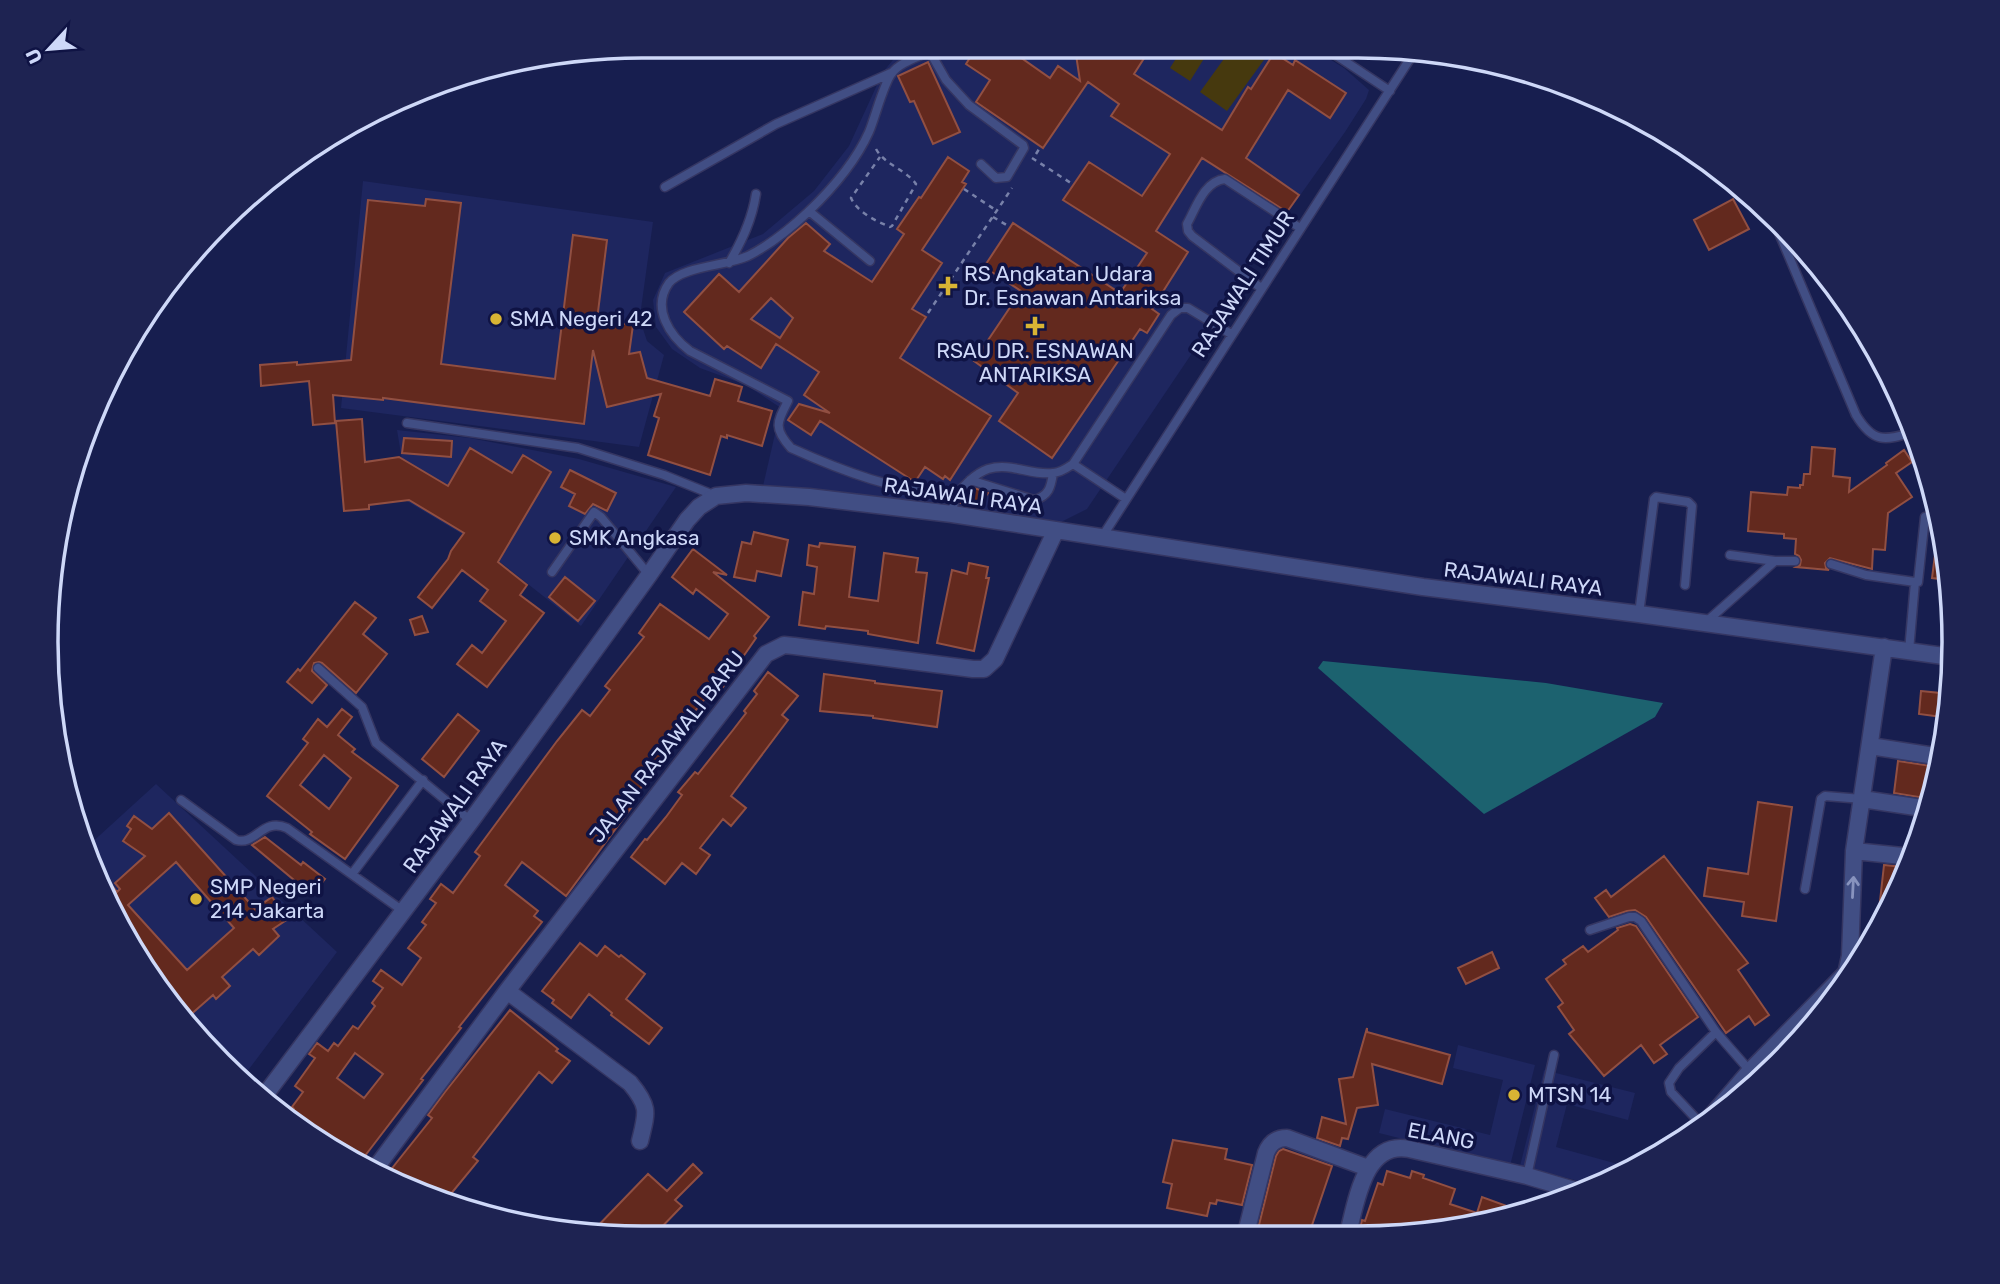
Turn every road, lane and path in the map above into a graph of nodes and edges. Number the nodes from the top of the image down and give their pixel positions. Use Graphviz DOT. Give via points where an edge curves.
graph roads {
  1 [pos="916,58"];
  2 [pos="933,58"];
  3 [pos="1340,58"];
  4 [pos="1409,60"];
  5 [pos="891,73"];
  6 [pos="1390,91"];
  7 [pos="868,135"];
  8 [pos="1041,146"];
  9 [pos="1023,151"];
  10 [pos="880,157"];
  11 [pos="1033,159"];
  12 [pos="981,164"];
  13 [pos="1018,180"];
  14 [pos="1074,185"];
  15 [pos="665,187"];
  16 [pos="964,189"];
  17 [pos="756,194"];
  18 [pos="809,211"];
  19 [pos="997,211"];
  20 [pos="993,217"];
  21 [pos="1010,228"];
  22 [pos="1300,228"];
  23 [pos="1781,240"];
  24 [pos="870,261"];
  25 [pos="729,263"];
  26 [pos="1261,288"];
  27 [pos="928,313"];
  28 [pos="1231,334"];
  29 [pos="407,424"];
  30 [pos="1904,434"];
  31 [pos="1073,464"];
  32 [pos="1053,473"];
  33 [pos="970,480"];
  34 [pos="716,496"];
  35 [pos="954,496"];
  36 [pos="1126,499"];
  37 [pos="952,514"];
  38 [pos="1925,517"];
  39 [pos="1056,530"];
  40 [pos="1102,537"];
  41 [pos="1730,555"];
  42 [pos="1775,561"];
  43 [pos="1795,561"];
  44 [pos="1831,564"];
  45 [pos="552,572"];
  46 [pos="649,575"];
  47 [pos="1915,582"];
  48 [pos="1685,585"];
  49 [pos="1639,614"];
  50 [pos="1704,624"];
  51 [pos="1884,647"];
  52 [pos="1909,651"];
  53 [pos="1942,656"];
  54 [pos="318,668"];
  55 [pos="1870,746"];
  56 [pos="1931,755"];
  57 [pos="422,780"];
  58 [pos="1863,799"];
  59 [pos="181,800"];
  60 [pos="1918,807"];
  61 [pos="471,821"];
  62 [pos="1854,850"];
  63 [pos="1902,856"];
  64 [pos="352,874"];
  65 [pos="1805,889"];
  66 [pos="403,911"];
  67 [pos="1590,930"];
  68 [pos="1851,955"];
  69 [pos="507,991"];
  70 [pos="1825,994"];
  71 [pos="1716,1032"];
  72 [pos="1554,1055"];
  73 [pos="1750,1071"];
  74 [pos="1738,1085"];
  75 [pos="268,1091"];
  76 [pos="1696,1119"];
  77 [pos="640,1141"];
  78 [pos="378,1163"];
  79 [pos="1368,1168"];
  80 [pos="1527,1176"];
  81 [pos="1566,1188"];
  82 [pos="1248,1226"];
  83 [pos="1350,1226"];
  1 -- 5 [label="lane"];
  2 -- 9 [label="lane" via="961,96 1023,145"];
  3 -- 6 [label="lane"];
  4 -- 6 [label="lane, RAJAWALI TIMUR"];
  5 -- 7 [label="lane"];
  5 -- 15 [label="lane" via="776,124"];
  6 -- 22 [label="lane, RAJAWALI TIMUR"];
  7 -- 10 [label="path"];
  7 -- 18 [label="lane" via="836,184"];
  8 -- 11 [label="path"];
  9 -- 11 [label="path"];
  9 -- 12 [label="lane" via="1007,177 996,178"];
  10 -- 10 [label="path" via="916,184 890,227 862,211 851,198"];
  11 -- 14 [label="path"];
  13 -- 19 [label="path"];
  16 -- 19 [label="path"];
  17 -- 25 [label="lane" via="743,238"];
  18 -- 24 [label="lane"];
  18 -- 25 [label="lane" via="750,255"];
  19 -- 20 [label="path"];
  20 -- 21 [label="path"];
  20 -- 27 [label="path"];
  22 -- 26 [label="lane, RAJAWALI TIMUR"];
  22 -- 26 [label="lane" via="1225,179 1209,186 1187,224 1188,231"];
  23 -- 30 [label="lane" via="1856,415 1873,436 1884,439"];
  25 -- 35 [label="lane" via="686,272 670,283 661,305 679,343 788,401 777,429 790,448 872,479"];
  26 -- 28 [label="lane, RAJAWALI TIMUR"];
  28 -- 31 [label="lane" via="1188,308 1175,311"];
  28 -- 36 [label="lane, RAJAWALI TIMUR"];
  29 -- 34 [label="lane" via="578,447"];
  31 -- 32 [label="lane"];
  31 -- 36 [label="lane"];
  32 -- 33 [label="lane" via="998,467"];
  32 -- 33 [label="lane" via="1048,492 1034,500"];
  33 -- 35 [label="lane"];
  34 -- 37 [label="street, RAJAWALI RAYA" via="809,497"];
  34 -- 46 [label="street, RAJAWALI RAYA" via="693,513"];
  35 -- 37 [label="lane"];
  36 -- 40 [label="lane, RAJAWALI TIMUR"];
  37 -- 39 [label="street, RAJAWALI RAYA"];
  38 -- 47 [label="lane"];
  39 -- 40 [label="street, RAJAWALI RAYA"];
  39 -- 69 [label="street, JALAN RAJAWALI BARU" via="995,659 984,668 784,645 766,654"];
  40 -- 49 [label="street, RAJAWALI RAYA" via="1423,587"];
  41 -- 42 [label="lane"];
  42 -- 43 [label="lane"];
  42 -- 50 [label="lane"];
  44 -- 47 [label="lane"];
  45 -- 46 [label="lane" via="594,512"];
  46 -- 61 [label="street, RAJAWALI RAYA"];
  47 -- 52 [label="lane"];
  48 -- 49 [label="lane" via="1693,507 1656,496"];
  49 -- 50 [label="street, RAJAWALI RAYA"];
  50 -- 51 [label="street, RAJAWALI RAYA"];
  51 -- 52 [label="street, RAJAWALI RAYA"];
  51 -- 55 [label="street"];
  52 -- 53 [label="street, RAJAWALI RAYA"];
  54 -- 57 [label="lane" via="362,707 376,743"];
  55 -- 56 [label="street"];
  55 -- 58 [label="street"];
  57 -- 61 [label="lane"];
  57 -- 64 [label="lane"];
  58 -- 60 [label="street"];
  58 -- 62 [label="street"];
  58 -- 65 [label="lane" via="1821,799"];
  59 -- 64 [label="lane" via="241,842 262,829 281,826"];
  61 -- 66 [label="street, RAJAWALI RAYA"];
  62 -- 63 [label="street"];
  68 -- 62 [label="street, one-way"];
  64 -- 66 [label="lane"];
  66 -- 75 [label="street, RAJAWALI RAYA"];
  67 -- 71 [label="lane" via="1629,917 1641,921"];
  69 -- 77 [label="street" via="630,1083 646,1110"];
  69 -- 78 [label="street, JALAN RAJAWALI BARU"];
  70 -- 73 [label="street"];
  71 -- 73 [label="lane"];
  71 -- 76 [label="lane" via="1669,1083 1671,1092"];
  72 -- 80 [label="lane"];
  73 -- 74 [label="street"];
  79 -- 80 [label="street, ELANG" via="1387,1150 1402,1147"];
  79 -- 82 [label="street" via="1287,1138 1275,1140 1266,1153"];
  79 -- 83 [label="street"];
  80 -- 81 [label="street, ELANG"];
}
